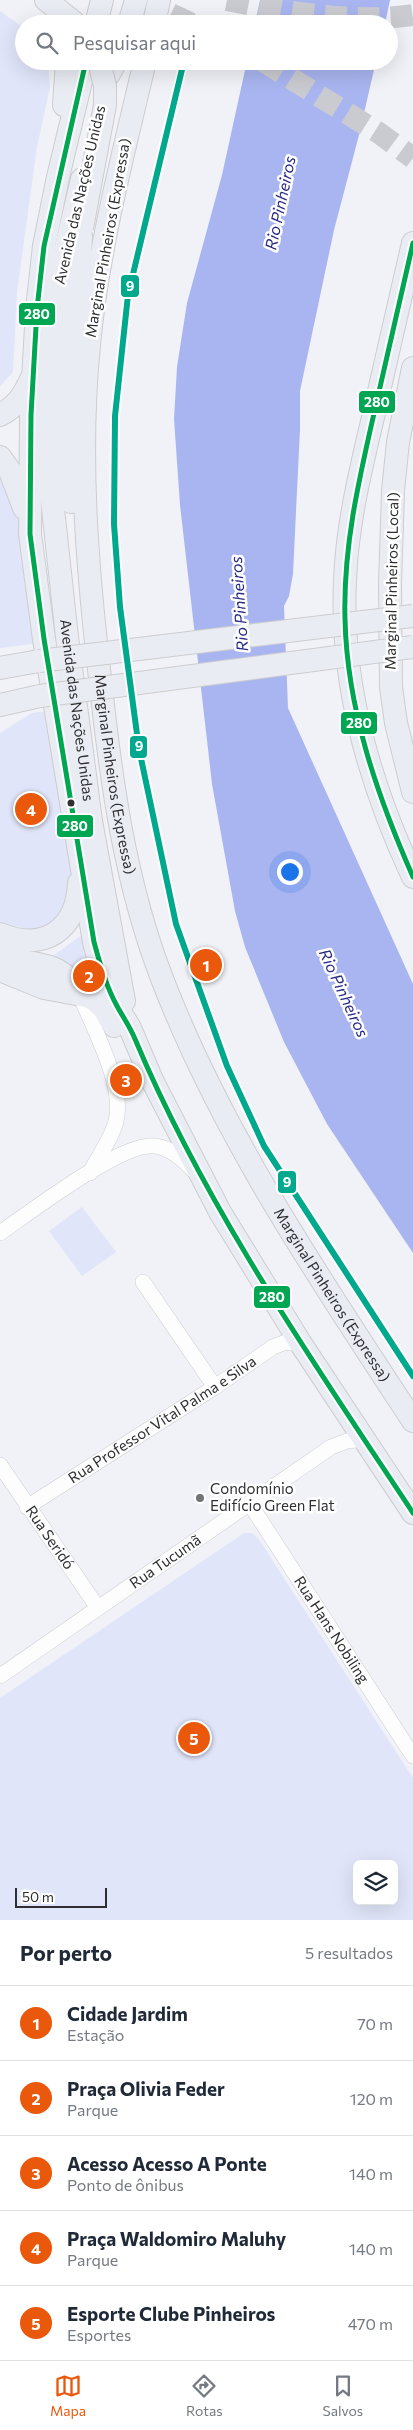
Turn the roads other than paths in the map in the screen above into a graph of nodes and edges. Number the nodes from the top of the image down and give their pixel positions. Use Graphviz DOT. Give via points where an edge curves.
graph roads {
  1 [pos="30,0"];
  2 [pos="46,0"];
  3 [pos="102,0"];
  4 [pos="123,0"];
  5 [pos="136,0"];
  6 [pos="159,0"];
  7 [pos="48,15"];
  8 [pos="65,15"];
  9 [pos="98,15"];
  10 [pos="120,15"];
  11 [pos="132,15"];
  12 [pos="156,15"];
  13 [pos="66,70"];
  14 [pos="84,70"];
  15 [pos="108,70"];
  16 [pos="108,70"];
  17 [pos="143,70"];
  18 [pos="58,177"];
  19 [pos="81,232"];
  20 [pos="413,244"];
  21 [pos="413,368"];
  22 [pos="40,383"];
  23 [pos="0,415"];
  24 [pos="406,436"];
  25 [pos="0,457"];
  26 [pos="30,534"];
  27 [pos="91,592"];
  28 [pos="413,616"];
  29 [pos="413,647"];
  30 [pos="0,660"];
  31 [pos="37,661"];
  32 [pos="0,668"];
  33 [pos="0,678"];
  34 [pos="5,705"];
  35 [pos="413,792"];
  36 [pos="79,862"];
  37 [pos="413,877"];
  38 [pos="0,934"];
  39 [pos="0,956"];
  40 [pos="0,970"];
  41 [pos="80,995"];
  42 [pos="130,1028"];
  43 [pos="152,1080"];
  44 [pos="90,1173"];
  45 [pos="205,1181"];
  46 [pos="0,1233"];
  47 [pos="143,1282"];
  48 [pos="301,1344"];
  49 [pos="215,1387"];
  50 [pos="346,1412"];
  51 [pos="413,1422"];
  52 [pos="363,1438"];
  53 [pos="331,1447"];
  54 [pos="0,1465"];
  55 [pos="392,1479"];
  56 [pos="413,1486"];
  57 [pos="250,1504"];
  58 [pos="27,1507"];
  59 [pos="413,1512"];
  60 [pos="98,1608"];
  61 [pos="1,1672"];
  62 [pos="413,1756"];
  1 -- 7 [label="highway"];
  2 -- 8 [label="highway"];
  3 -- 9 [label="highway"];
  4 -- 10 [label="highway"];
  5 -- 11 [label="highway"];
  6 -- 12 [label="highway"];
  13 -- 18 [label="highway"];
  14 -- 18 [label="highway, Avenida das Nações Unidas"];
  15 -- 19 [label="highway, bridge" via="106,105"];
  16 -- 22 [label="highway, Avenida das Nações Unidas" via="71,221"];
  17 -- 27 [label="highway, Marginal Pinheiros (Expressa)" via="99,273 89,344 84,413 84,504"];
  18 -- 22 [label="highway, Avenida das Nações Unidas" via="36,309"];
  19 -- 22 [label="highway, Avenida das Nações Unidas" via="65,316 58,380"];
  19 -- 27 [label="highway" via="68,408 68,468 77,561"];
  20 -- 37 [label="highway" via="350,522 345,632 351,680 376,787"];
  21 -- 24 [label="highway, Marginal Pinheiros (Local)"];
  22 -- 23 [label="highway"];
  22 -- 26 [label="highway, Avenida das Nações Unidas"];
  22 -- 42 [label="highway, Avenida das Nações Unidas" via="68,646 91,821"];
  24 -- 35 [label="highway, Marginal Pinheiros (Local)" via="393,491 391,687"];
  25 -- 26 [label="highway" via="16,485"];
  26 -- 36 [label="highway, Avenida das Nações Unidas"];
  27 -- 51 [label="highway, Marginal Pinheiros (Expressa)" via="120,827 144,928 163,982 223,1110 267,1189"];
  28 -- 31 [label="highway, bridge"];
  29 -- 34 [label="highway, bridge" via="40,696"];
  30 -- 31 [label="highway"];
  31 -- 32 [label="highway"];
  31 -- 33 [label="highway"];
  36 -- 38 [label="highway" via="75,907 70,920 60,930 24,941"];
  36 -- 42 [label="highway, Avenida das Nações Unidas" via="101,969 116,1006"];
  39 -- 41 [label="highway" via="55,968 63,972"];
  40 -- 41 [label="highway" via="44,988"];
  41 -- 43 [label="highway" via="96,1001 104,1009 123,1043"];
  41 -- 44 [label="street" via="108,1067 118,1104 116,1121"];
  42 -- 43 [label="highway, Avenida das Nações Unidas"];
  43 -- 45 [label="highway"];
  44 -- 45 [label="street" via="137,1148 156,1146 179,1156"];
  44 -- 46 [label="street"];
  45 -- 48 [label="highway" via="244,1255"];
  47 -- 49 [label="street"];
  48 -- 49 [label="street, Rua Professor Vital Palma e Silva" via="279,1344"];
  48 -- 50 [label="highway"];
  49 -- 58 [label="street, Rua Professor Vital Palma e Silva"];
  50 -- 52 [label="highway"];
  50 -- 53 [label="street, Rua Tucumã"];
  52 -- 53 [label="street, Rua Tucumã"];
  52 -- 55 [label="highway"];
  53 -- 57 [label="street, Rua Tucumã"];
  54 -- 58 [label="street, Rua Seridó"];
  55 -- 56 [label="highway"];
  55 -- 59 [label="highway"];
  57 -- 60 [label="street, Rua Tucumã"];
  57 -- 62 [label="street, Rua Hans Nobiling"];
  58 -- 60 [label="street, Rua Seridó"];
  60 -- 61 [label="street, Rua Tucumã"];
}
